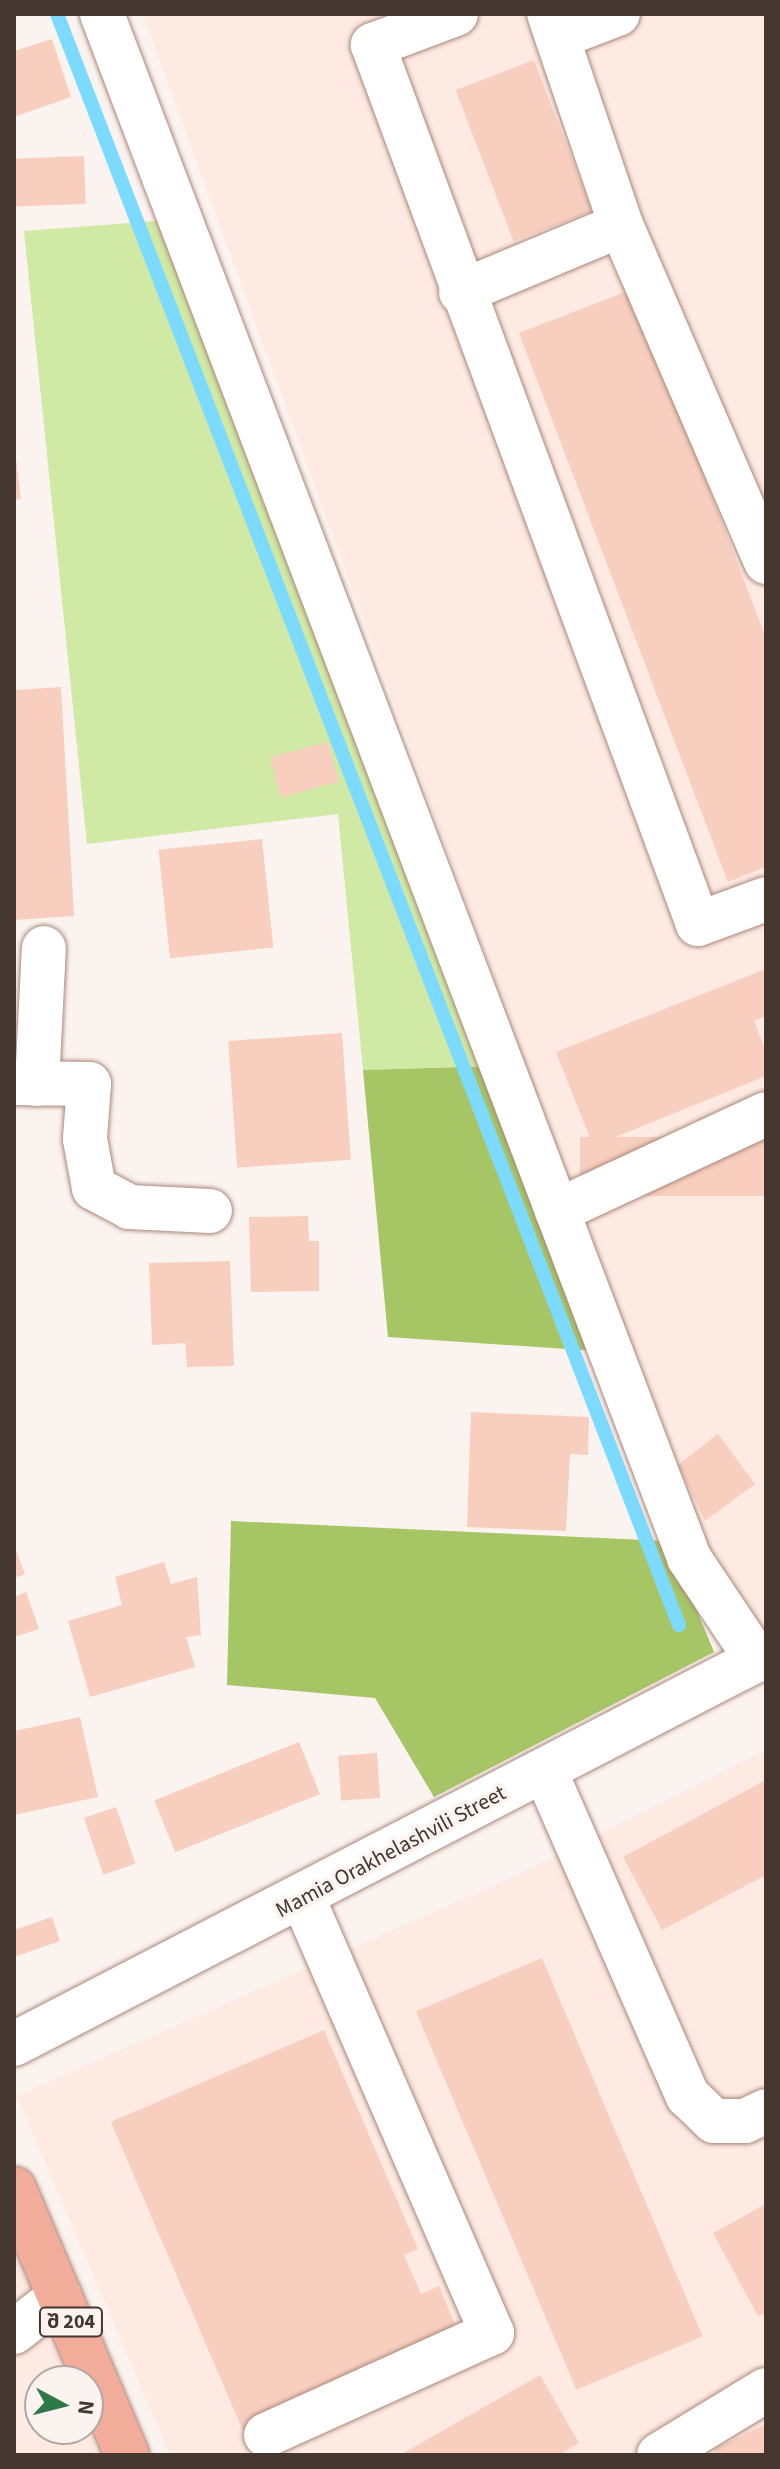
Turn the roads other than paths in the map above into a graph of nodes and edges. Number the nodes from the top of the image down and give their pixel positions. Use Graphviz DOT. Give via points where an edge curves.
graph roads {
  1 [pos="102,14"];
  2 [pos="456,14"];
  3 [pos="618,14"];
  4 [pos="553,25"];
  5 [pos="621,225"];
  6 [pos="461,292"];
  7 [pos="766,562"];
  8 [pos="766,899"];
  9 [pos="44,948"];
  10 [pos="26,1083"];
  11 [pos="766,1114"];
  12 [pos="210,1211"];
  13 [pos="557,1211"];
  14 [pos="762,1658"];
  15 [pos="545,1771"];
  16 [pos="303,1898"];
  17 [pos="14,2044"];
  18 [pos="766,2111"];
  19 [pos="14,2189"];
  20 [pos="60,2296"];
  21 [pos="14,2332"];
  22 [pos="766,2390"];
  23 [pos="266,2435"];
  24 [pos="127,2455"];
  25 [pos="659,2455"];
  1 -- 13 [label="street"];
  2 -- 6 [label="street" via="373,45"];
  3 -- 4 [label="street"];
  4 -- 5 [label="street"];
  5 -- 6 [label="street"];
  5 -- 7 [label="street"];
  6 -- 8 [label="street" via="698,924"];
  9 -- 10 [label="street"];
  10 -- 12 [label="street" via="89,1084 85,1139 94,1188 129,1207"];
  11 -- 13 [label="street"];
  13 -- 14 [label="street" via="689,1558"];
  14 -- 15 [label="street, Mamia Orakhelashvili Street"];
  15 -- 16 [label="street, Mamia Orakhelashvili Street"];
  15 -- 18 [label="street" via="688,2096 714,2121 745,2121"];
  16 -- 17 [label="street, Mamia Orakhelashvili Street"];
  16 -- 23 [label="street" via="492,2333"];
  19 -- 20 [label="main road, შ 204"];
  20 -- 21 [label="street"];
  20 -- 24 [label="main road, შ 204"];
  22 -- 25 [label="street"];
}
